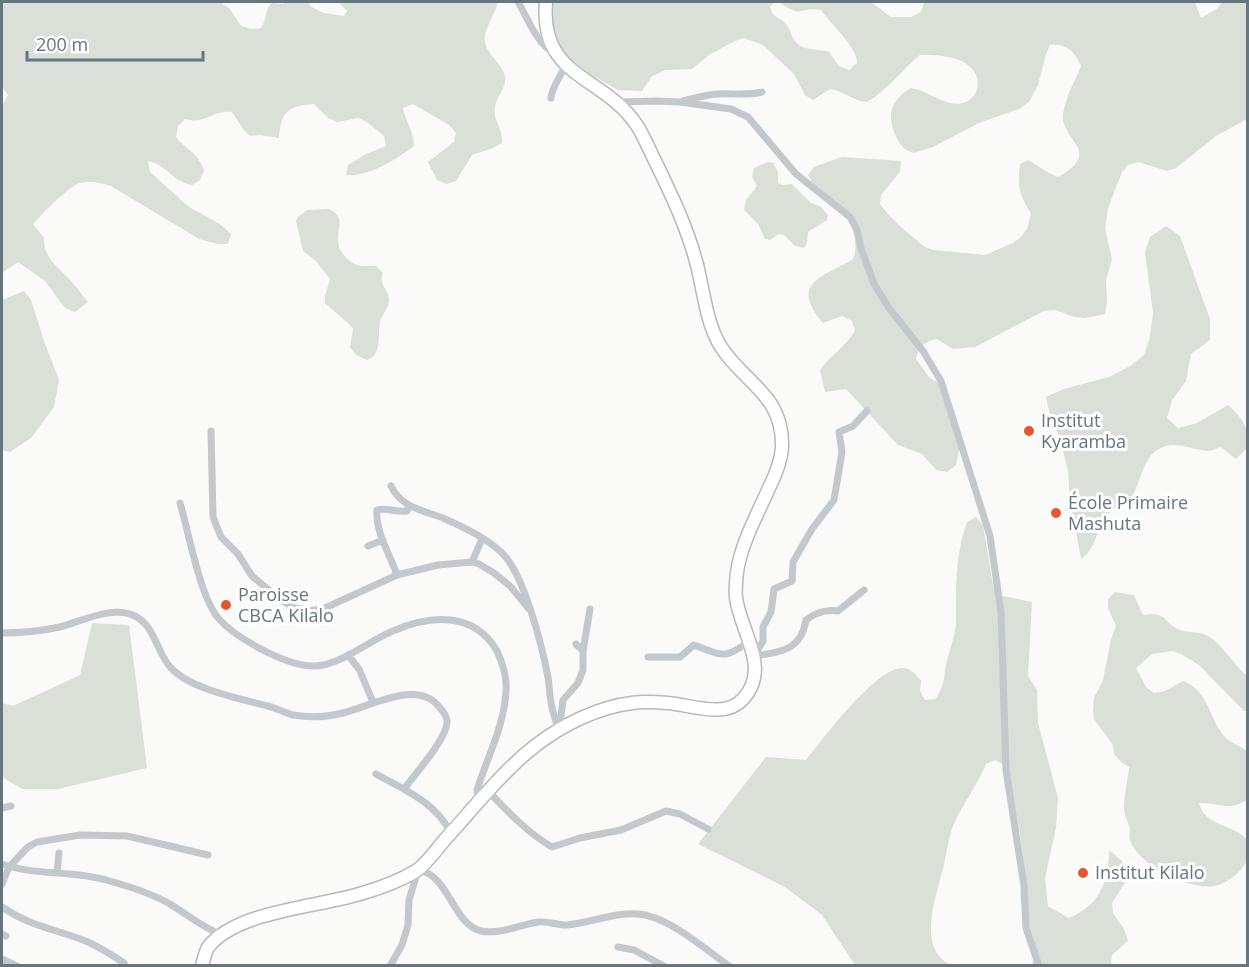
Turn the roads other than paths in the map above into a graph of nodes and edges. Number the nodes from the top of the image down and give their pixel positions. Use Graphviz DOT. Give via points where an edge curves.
graph roads {
  1 [pos="518,2"];
  2 [pos="546,2"];
  3 [pos="555,54"];
  4 [pos="566,65"];
  5 [pos="762,92"];
  6 [pos="551,98"];
  7 [pos="618,102"];
  8 [pos="680,102"];
  9 [pos="867,411"];
  10 [pos="211,431"];
  11 [pos="391,486"];
  12 [pos="180,503"];
  13 [pos="409,506"];
  14 [pos="482,538"];
  15 [pos="383,540"];
  16 [pos="368,546"];
  17 [pos="472,562"];
  18 [pos="396,575"];
  19 [pos="864,590"];
  20 [pos="529,609"];
  21 [pos="590,609"];
  22 [pos="2,633"];
  23 [pos="751,640"];
  24 [pos="576,644"];
  25 [pos="583,651"];
  26 [pos="348,655"];
  27 [pos="754,656"];
  28 [pos="648,657"];
  29 [pos="374,702"];
  30 [pos="559,731"];
  31 [pos="376,774"];
  32 [pos="404,789"];
  33 [pos="489,792"];
  34 [pos="478,803"];
  35 [pos="11,806"];
  36 [pos="2,808"];
  37 [pos="708,829"];
  38 [pos="451,832"];
  39 [pos="59,853"];
  40 [pos="208,855"];
  41 [pos="5,865"];
  42 [pos="418,870"];
  43 [pos="57,873"];
  44 [pos="2,884"];
  45 [pos="2,907"];
  46 [pos="222,934"];
  47 [pos="618,947"];
  48 [pos="2,959"];
  49 [pos="124,963"];
  50 [pos="17,966"];
  51 [pos="202,966"];
  52 [pos="390,966"];
  53 [pos="664,966"];
  54 [pos="729,966"];
  55 [pos="1039,966"];
  1 -- 3 [label="street" via="541,41"];
  2 -- 3 [label="highway" via="547,34"];
  3 -- 4 [label="highway"];
  4 -- 6 [label="street" via="552,88"];
  4 -- 7 [label="highway"];
  5 -- 8 [label="street" via="697,96"];
  7 -- 8 [label="street"];
  7 -- 23 [label="highway" via="638,126 676,205 697,263 719,345 762,390 782,431 782,453 776,472 736,571 736,597"];
  8 -- 55 [label="street" via="731,109 748,117 796,174 850,217 874,284 941,381 990,536 996,569 1006,770 1024,886 1026,928"];
  9 -- 27 [label="street" via="853,426 839,432 842,452 834,500 793,562 792,581 774,589 771,612 763,627 763,642"];
  10 -- 18 [label="street" via="213,517 221,537 266,589 295,608 310,611 325,608"];
  11 -- 13 [label="street"];
  12 -- 26 [label="street" via="196,566 220,620 268,653 291,663 317,666"];
  13 -- 14 [label="street"];
  13 -- 15 [label="street" via="404,512 377,510"];
  14 -- 17 [label="street"];
  14 -- 20 [label="street" via="504,554 513,567"];
  15 -- 16 [label="street"];
  15 -- 18 [label="street"];
  17 -- 18 [label="street"];
  17 -- 20 [label="street" via="510,586"];
  19 -- 27 [label="street" via="838,611 814,614 806,620 804,633 791,647"];
  20 -- 30 [label="street"];
  21 -- 25 [label="street"];
  22 -- 29 [label="street" via="33,632 107,612 134,616 145,623 171,669 216,692 308,717 346,712"];
  23 -- 27 [label="highway"];
  23 -- 28 [label="street" via="729,655 694,645 681,657"];
  24 -- 25 [label="street"];
  25 -- 30 [label="street" via="583,670 578,683 563,700"];
  26 -- 29 [label="street"];
  26 -- 34 [label="street" via="394,630 431,620 468,624 486,636 503,663 506,692 502,718 477,790"];
  27 -- 30 [label="highway" via="750,690 733,707 720,710 634,703 581,718"];
  29 -- 32 [label="street" via="425,695 436,702 447,721 435,747"];
  30 -- 33 [label="highway" via="535,746"];
  31 -- 32 [label="street"];
  32 -- 38 [label="street" via="442,817"];
  33 -- 34 [label="highway"];
  33 -- 37 [label="street" via="538,839 552,847 621,830 666,811"];
  34 -- 38 [label="highway"];
  35 -- 36 [label="street"];
  38 -- 42 [label="highway"];
  39 -- 43 [label="street"];
  40 -- 41 [label="street" via="127,836 80,835 38,842"];
  41 -- 43 [label="street"];
  41 -- 44 [label="street"];
  42 -- 46 [label="highway" via="363,893 255,918"];
  42 -- 52 [label="street" via="409,900 408,925"];
  42 -- 54 [label="street" via="432,874 467,922 482,931 638,914 661,921"];
  43 -- 46 [label="street" via="102,879 151,895 208,930"];
  45 -- 49 [label="street" via="36,926 88,942"];
  46 -- 51 [label="highway" via="206,948"];
  47 -- 53 [label="street" via="634,950"];
  48 -- 50 [label="street"];
}
